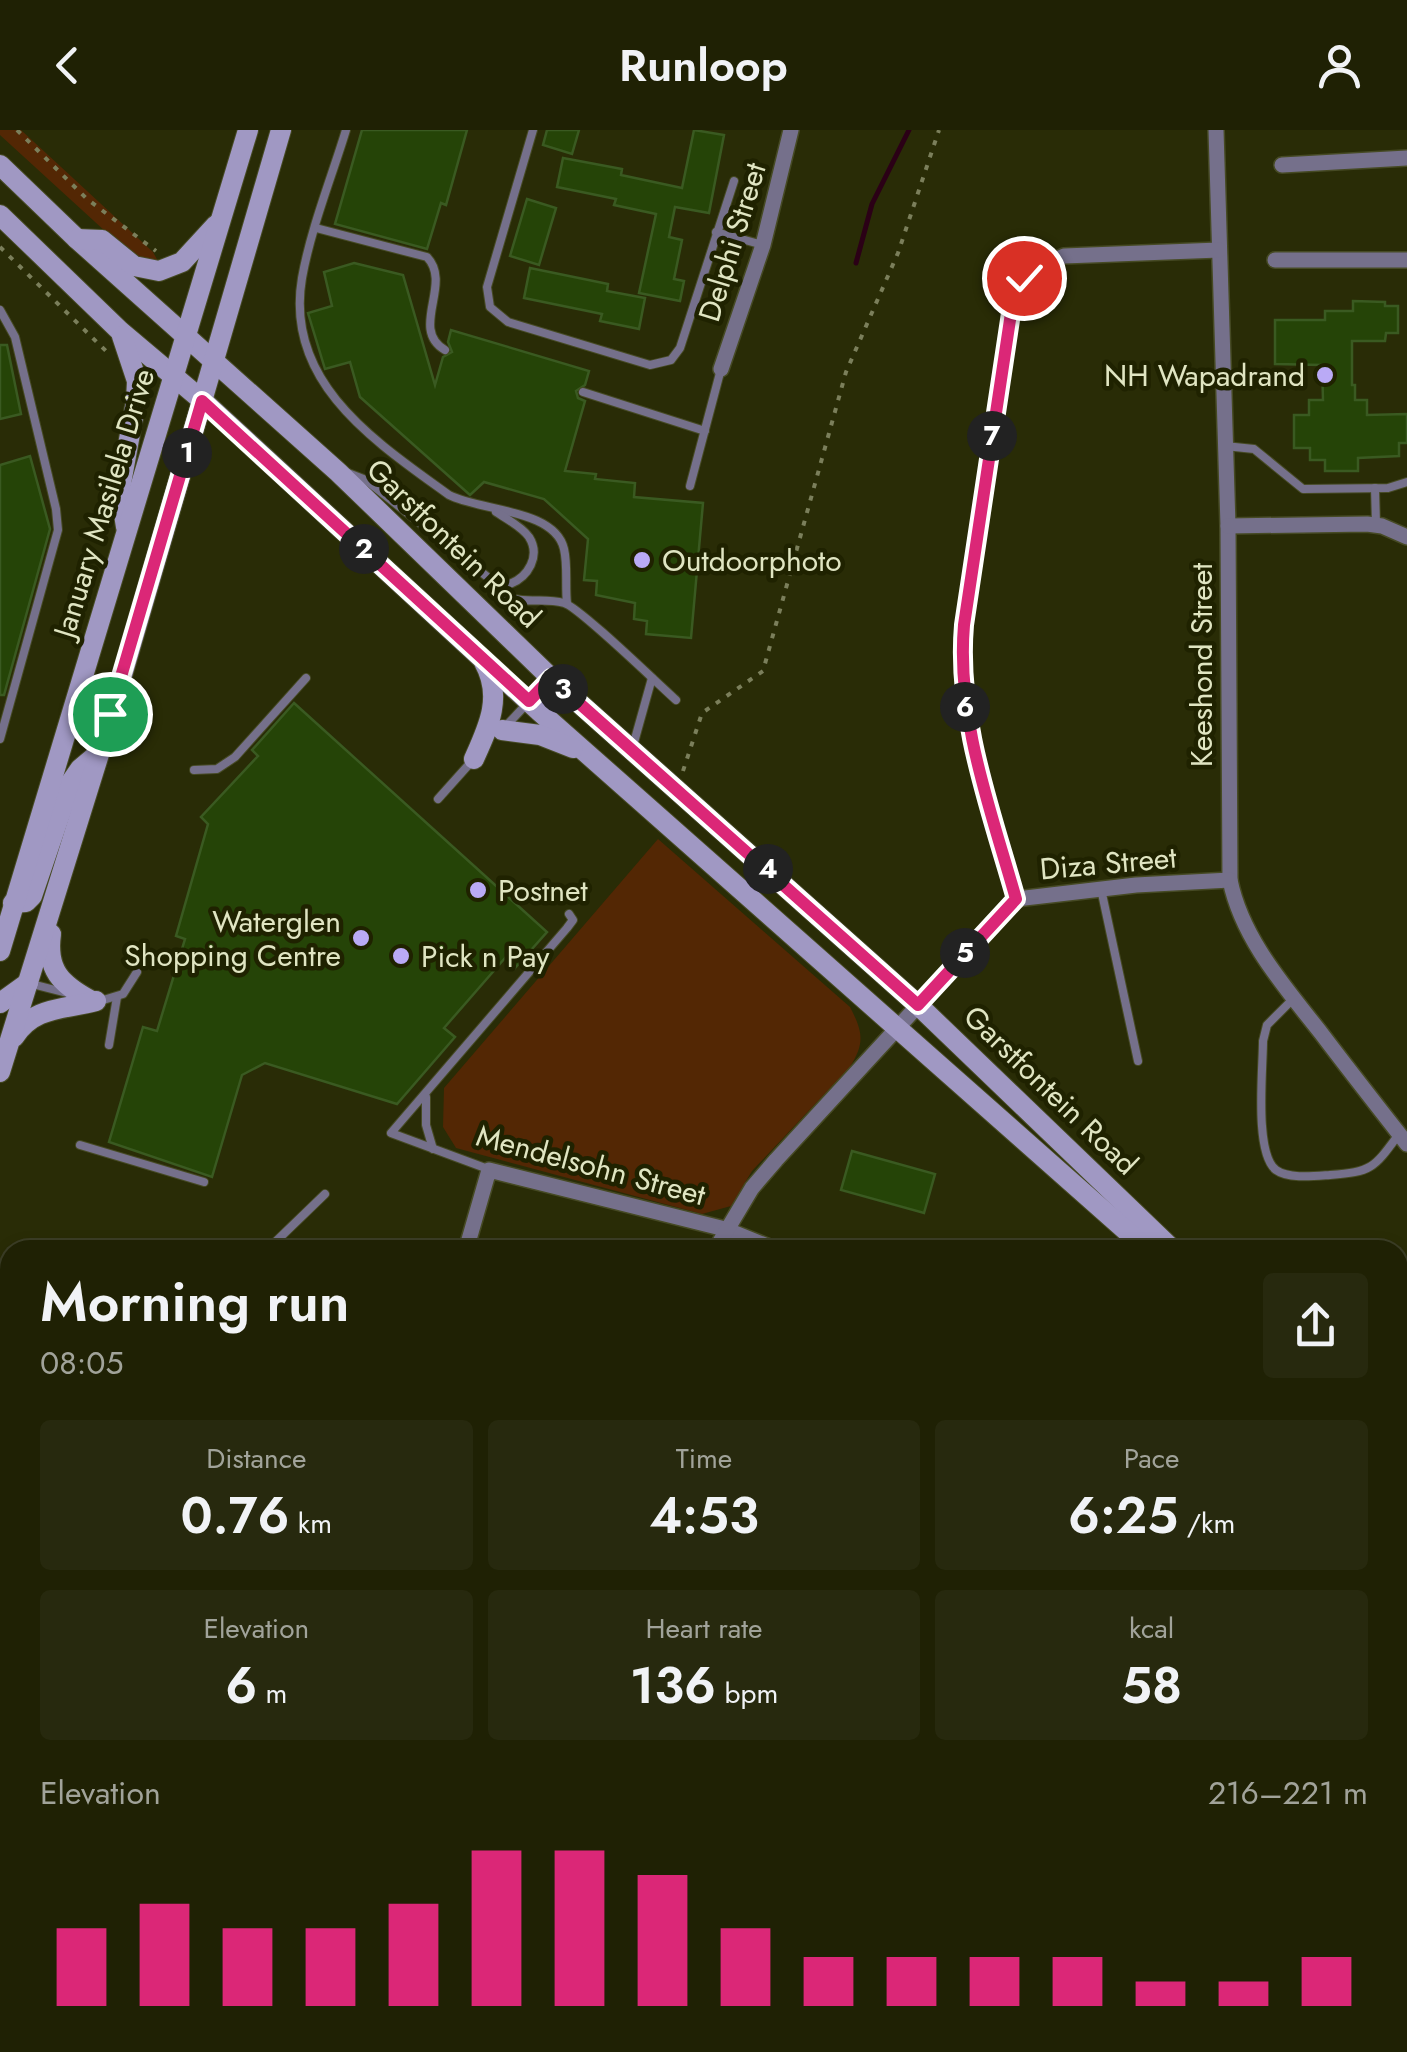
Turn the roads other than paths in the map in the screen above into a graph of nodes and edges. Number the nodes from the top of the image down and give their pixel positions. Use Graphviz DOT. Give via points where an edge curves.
graph roads {
  1 [pos="248,130"];
  2 [pos="282,130"];
  3 [pos="346,130"];
  4 [pos="533,130"];
  5 [pos="791,130"];
  6 [pos="1216,130"];
  7 [pos="1407,158"];
  8 [pos="1282,165"];
  9 [pos="0,166"];
  10 [pos="734,181"];
  11 [pos="0,215"];
  12 [pos="220,222"];
  13 [pos="316,228"];
  14 [pos="716,232"];
  15 [pos="77,239"];
  16 [pos="763,245"];
  17 [pos="1219,250"];
  18 [pos="1275,260"];
  19 [pos="1407,260"];
  20 [pos="0,310"];
  21 [pos="120,331"];
  22 [pos="187,335"];
  23 [pos="445,350"];
  24 [pos="214,360"];
  25 [pos="721,369"];
  26 [pos="175,378"];
  27 [pos="583,392"];
  28 [pos="202,401"];
  29 [pos="705,431"];
  30 [pos="1226,446"];
  31 [pos="338,472"];
  32 [pos="1407,482"];
  33 [pos="690,486"];
  34 [pos="1374,488"];
  35 [pos="492,510"];
  36 [pos="1376,525"];
  37 [pos="1228,526"];
  38 [pos="127,529"];
  39 [pos="1407,537"];
  40 [pos="490,579"];
  41 [pos="567,604"];
  42 [pos="478,652"];
  43 [pos="306,678"];
  44 [pos="551,678"];
  45 [pos="652,678"];
  46 [pos="676,700"];
  47 [pos="529,701"];
  48 [pos="502,730"];
  49 [pos="0,739"];
  50 [pos="632,750"];
  51 [pos="100,751"];
  52 [pos="593,757"];
  53 [pos="474,759"];
  54 [pos="194,770"];
  55 [pos="438,799"];
  56 [pos="60,878"];
  57 [pos="1230,880"];
  58 [pos="1101,889"];
  59 [pos="1016,899"];
  60 [pos="6,900"];
  61 [pos="570,914"];
  62 [pos="0,951"];
  63 [pos="137,972"];
  64 [pos="28,983"];
  65 [pos="118,997"];
  66 [pos="1294,998"];
  67 [pos="93,1000"];
  68 [pos="0,1004"];
  69 [pos="918,1005"];
  70 [pos="897,1028"];
  71 [pos="109,1045"];
  72 [pos="8,1047"];
  73 [pos="1138,1061"];
  74 [pos="0,1072"];
  75 [pos="427,1092"];
  76 [pos="1403,1139"];
  77 [pos="80,1146"];
  78 [pos="433,1149"];
  79 [pos="489,1170"];
  80 [pos="204,1182"];
  81 [pos="324,1194"];
  82 [pos="725,1229"];
  83 [pos="277,1240"];
  84 [pos="469,1240"];
  85 [pos="720,1240"];
  86 [pos="752,1240"];
  87 [pos="1137,1240"];
  88 [pos="1163,1240"];
  1 -- 12 [label="main road, January Masilela Drive"];
  2 -- 24 [label="main road"];
  3 -- 13 [label="lane"];
  4 -- 14 [label="lane" via="488,287 498,317 650,365 666,363 680,348"];
  5 -- 16 [label="street, Delphi Street"];
  6 -- 17 [label="street, Keeshond Street"];
  7 -- 8 [label="street"];
  9 -- 15 [label="main road, Garstfontein Road"];
  10 -- 14 [label="lane"];
  11 -- 21 [label="main road, Garstfontein Road"];
  12 -- 15 [label="main road" via="167,269 140,269 102,240"];
  12 -- 22 [label="main road, January Masilela Drive"];
  13 -- 23 [label="lane" via="427,257 438,277 431,331"];
  13 -- 35 [label="lane" via="300,314 320,381 348,417 414,470 464,502"];
  14 -- 16 [label="lane"];
  15 -- 22 [label="main road, Garstfontein Road"];
  16 -- 25 [label="street, Delphi Street"];
  17 -- 30 [label="street, Keeshond Street"];
  17 -- 59 [label="street" via="1064,256 1033,270 1013,300 961,667 964,703"];
  18 -- 19 [label="street"];
  20 -- 49 [label="lane" via="16,336 58,530"];
  21 -- 26 [label="main road, Garstfontein Road"];
  21 -- 38 [label="main road" via="136,381 120,489"];
  22 -- 24 [label="main road, Garstfontein Road"];
  22 -- 26 [label="main road, January Masilela Drive"];
  24 -- 28 [label="main road"];
  24 -- 31 [label="main road, Garstfontein Road"];
  25 -- 29 [label="lane"];
  26 -- 28 [label="main road, Garstfontein Road"];
  26 -- 38 [label="main road, January Masilela Drive"];
  27 -- 29 [label="lane"];
  28 -- 42 [label="main road, Garstfontein Road"];
  28 -- 51 [label="main road"];
  29 -- 33 [label="lane"];
  30 -- 34 [label="lane" via="1254,449 1302,489"];
  30 -- 37 [label="street, Keeshond Street"];
  31 -- 40 [label="lane" via="366,480"];
  31 -- 44 [label="main road, Garstfontein Road"];
  32 -- 34 [label="lane"];
  34 -- 36 [label="lane"];
  35 -- 40 [label="lane" via="525,532 534,556 517,582"];
  35 -- 41 [label="lane" via="534,519 556,532 565,553"];
  36 -- 37 [label="street"];
  36 -- 39 [label="street"];
  37 -- 57 [label="street, Keeshond Street"];
  38 -- 60 [label="main road, January Masilela Drive"];
  40 -- 41 [label="lane" via="512,599"];
  41 -- 45 [label="lane"];
  42 -- 47 [label="main road, Garstfontein Road"];
  42 -- 53 [label="main road" via="492,676 494,704"];
  43 -- 54 [label="lane" via="236,757 217,769"];
  44 -- 47 [label="lane"];
  44 -- 50 [label="main road, Garstfontein Road"];
  45 -- 46 [label="lane"];
  45 -- 50 [label="lane"];
  47 -- 48 [label="lane"];
  47 -- 52 [label="main road, Garstfontein Road"];
  48 -- 52 [label="main road" via="540,735"];
  48 -- 53 [label="lane"];
  50 -- 69 [label="main road, Garstfontein Road"];
  51 -- 56 [label="main road"];
  51 -- 60 [label="main road" via="71,782 32,896 26,902"];
  52 -- 70 [label="main road, Garstfontein Road"];
  53 -- 55 [label="lane"];
  56 -- 64 [label="main road"];
  56 -- 67 [label="main road" via="50,962 66,986"];
  57 -- 58 [label="street, Diza Street"];
  57 -- 66 [label="street, Keeshond Street" via="1244,924"];
  58 -- 59 [label="street, Diza Street"];
  58 -- 73 [label="lane"];
  59 -- 69 [label="street, Diza Street"];
  60 -- 62 [label="main road, January Masilela Drive"];
  61 -- 75 [label="lane" via="570,925"];
  63 -- 65 [label="lane"];
  64 -- 67 [label="lane"];
  64 -- 68 [label="main road"];
  64 -- 72 [label="main road"];
  65 -- 67 [label="lane"];
  65 -- 71 [label="lane"];
  66 -- 76 [label="street, Keeshond Street"];
  66 -- 76 [label="lane" via="1267,1026 1263,1040 1262,1144 1272,1167 1318,1176 1362,1172"];
  67 -- 72 [label="main road" via="37,1014"];
  69 -- 70 [label="street, Diza Street"];
  69 -- 88 [label="main road, Garstfontein Road"];
  70 -- 82 [label="street, Diza Street" via="776,1160"];
  70 -- 87 [label="main road, Garstfontein Road"];
  72 -- 74 [label="main road"];
  75 -- 78 [label="lane"];
  75 -- 78 [label="lane, Mendelsohn Street" via="391,1133"];
  77 -- 80 [label="lane"];
  78 -- 79 [label="lane, Mendelsohn Street"];
  79 -- 82 [label="street, Mendelsohn Street"];
  79 -- 84 [label="street"];
  81 -- 83 [label="lane"];
  82 -- 85 [label="street, Diza Street"];
  82 -- 86 [label="street, Mendelsohn Street"];
}
